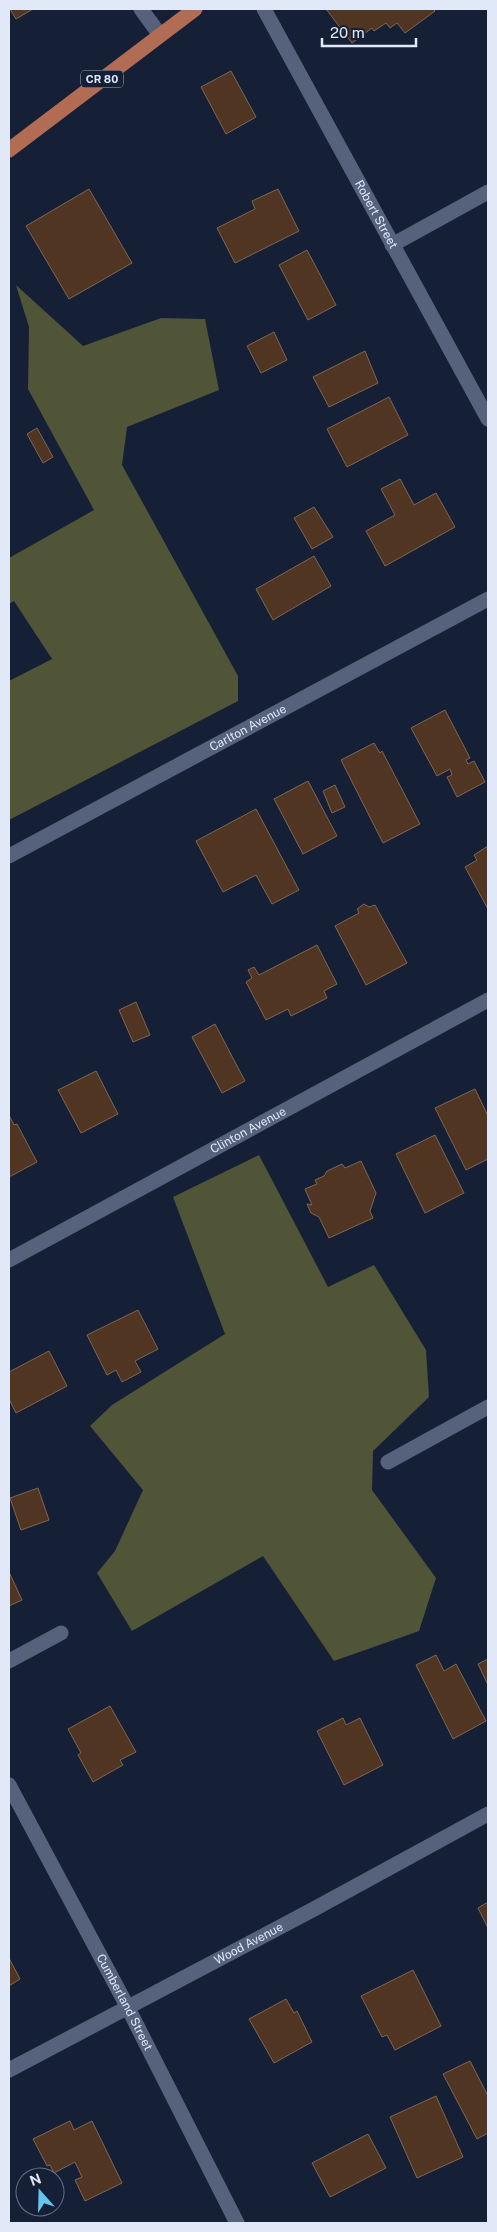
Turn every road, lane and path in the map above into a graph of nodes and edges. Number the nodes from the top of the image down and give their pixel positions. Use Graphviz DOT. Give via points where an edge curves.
graph roads {
  1 [pos="141,9"];
  2 [pos="195,9"];
  3 [pos="264,9"];
  4 [pos="160,35"];
  5 [pos="9,150"];
  6 [pos="488,192"];
  7 [pos="392,245"];
  8 [pos="488,419"];
  9 [pos="488,598"];
  10 [pos="9,856"];
  11 [pos="488,1000"];
  12 [pos="9,1260"];
  13 [pos="488,1407"];
  14 [pos="388,1462"];
  15 [pos="61,1633"];
  16 [pos="9,1661"];
  17 [pos="9,1785"];
  18 [pos="488,1814"];
  19 [pos="127,2006"];
  20 [pos="9,2070"];
  21 [pos="237,2223"];
  1 -- 4 [label="street"];
  2 -- 4 [label="main road, CR 80"];
  3 -- 7 [label="street, Robert Street"];
  4 -- 5 [label="main road, CR 80"];
  6 -- 7 [label="street"];
  7 -- 8 [label="street, Robert Street"];
  9 -- 10 [label="street, Carlton Avenue"];
  11 -- 12 [label="street, Clinton Avenue"];
  13 -- 14 [label="street"];
  15 -- 16 [label="street"];
  17 -- 19 [label="street, Cumberland Street"];
  18 -- 19 [label="street, Wood Avenue"];
  19 -- 20 [label="street, Wood Avenue"];
  19 -- 21 [label="street, Cumberland Street"];
}
